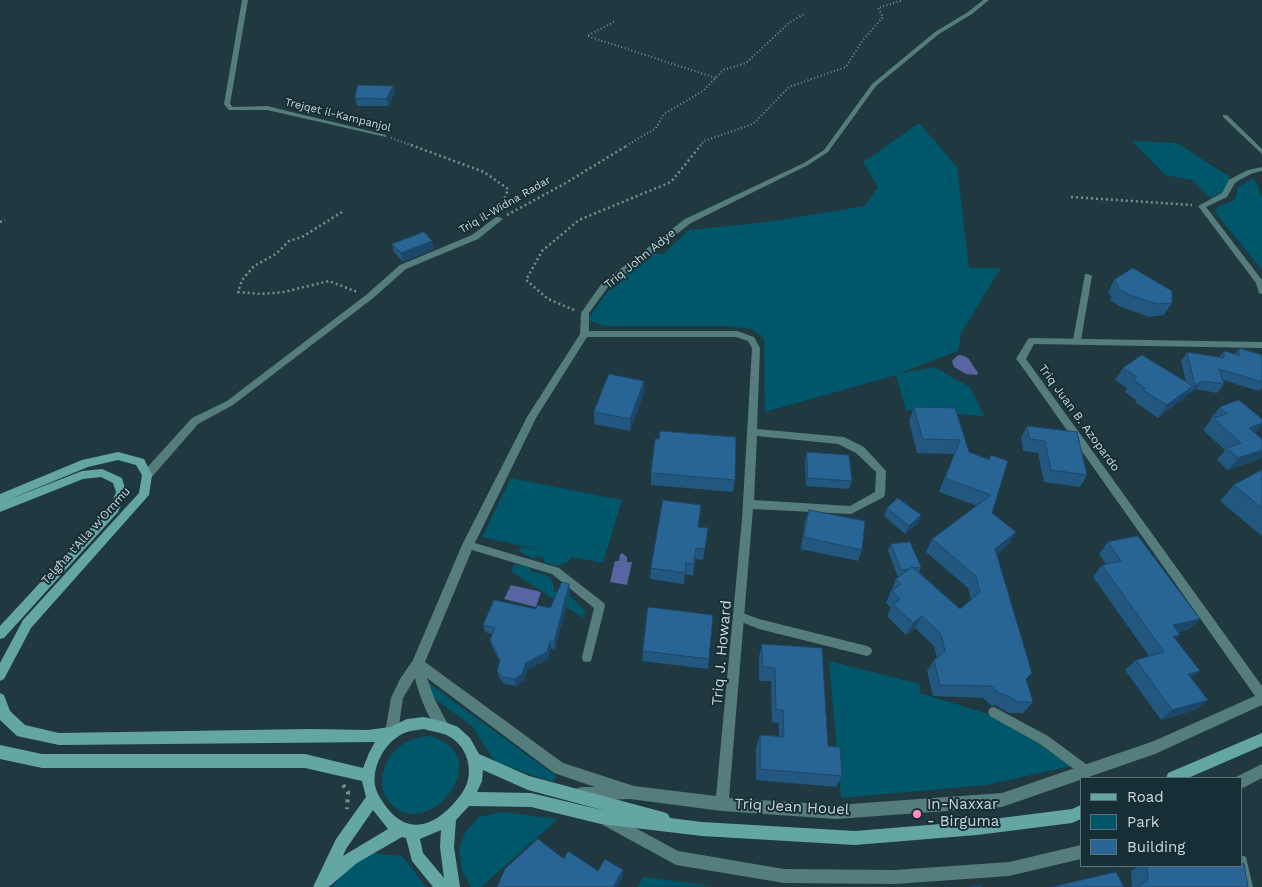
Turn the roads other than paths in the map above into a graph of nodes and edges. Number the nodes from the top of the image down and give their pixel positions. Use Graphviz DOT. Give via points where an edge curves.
graph roads {
  1 [pos="245,0"];
  2 [pos="986,0"];
  3 [pos="1225,116"];
  4 [pos="384,136"];
  5 [pos="1262,152"];
  6 [pos="1262,170"];
  7 [pos="499,219"];
  8 [pos="1088,276"];
  9 [pos="1261,286"];
  10 [pos="584,334"];
  11 [pos="1077,340"];
  12 [pos="1262,345"];
  13 [pos="753,432"];
  14 [pos="147,475"];
  15 [pos="0,498"];
  16 [pos="748,504"];
  17 [pos="0,508"];
  18 [pos="468,544"];
  19 [pos="740,617"];
  20 [pos="0,634"];
  21 [pos="867,651"];
  22 [pos="586,657"];
  23 [pos="418,664"];
  24 [pos="0,675"];
  25 [pos="1262,698"];
  26 [pos="0,699"];
  27 [pos="994,712"];
  28 [pos="444,728"];
  29 [pos="392,733"];
  30 [pos="1262,739"];
  31 [pos="0,752"];
  32 [pos="474,759"];
  33 [pos="1086,771"];
  34 [pos="1262,771"];
  35 [pos="368,776"];
  36 [pos="1175,777"];
  37 [pos="1242,781"];
  38 [pos="634,793"];
  39 [pos="570,794"];
  40 [pos="373,798"];
  41 [pos="467,799"];
  42 [pos="722,804"];
  43 [pos="1080,812"];
  44 [pos="601,817"];
  45 [pos="449,818"];
  46 [pos="702,829"];
  47 [pos="406,831"];
  48 [pos="1080,852"];
  49 [pos="1242,867"];
  50 [pos="895,882"];
  51 [pos="320,887"];
  52 [pos="442,887"];
  53 [pos="453,887"];
  54 [pos="1246,887"];
  1 -- 4 [label="street, Trejqet il-Kampanjol" via="226,104 231,109 266,108"];
  2 -- 10 [label="street, Triq John Adye" via="937,33 874,85 826,151 806,164 688,221 604,285 585,313"];
  3 -- 5 [label="lane"];
  6 -- 9 [label="street" via="1255,169 1238,178 1224,196 1202,206"];
  7 -- 14 [label="street, Triq il-Widna Radar" via="475,237 403,267 230,404 195,421"];
  8 -- 11 [label="lane"];
  10 -- 13 [label="street, Triq J. Howard" via="737,334 751,339 756,348"];
  10 -- 18 [label="street" via="532,417"];
  11 -- 12 [label="street, Triq Juan B. Azopardo"];
  11 -- 25 [label="street, Triq Juan B. Azopardo" via="1032,341 1021,359"];
  13 -- 16 [label="street, Triq J. Howard"];
  13 -- 16 [label="street" via="840,440 860,450 882,471 880,494 851,510"];
  14 -- 15 [label="main road" via="140,462 118,456 86,463"];
  14 -- 24 [label="main road, Telgħa t'Alla w'Ommu" via="144,495 27,624"];
  16 -- 19 [label="street, Triq J. Howard"];
  17 -- 20 [label="main road, Telgħa t'Alla w'Ommu" via="82,475 102,473 118,481 121,492 114,509"];
  18 -- 22 [label="lane" via="555,571 600,606"];
  18 -- 23 [label="street"];
  19 -- 21 [label="lane"];
  19 -- 42 [label="street, Triq J. Howard"];
  23 -- 28 [label="street" via="429,705"];
  23 -- 29 [label="street" via="397,698"];
  23 -- 38 [label="street, Triq Jean Houel" via="560,768"];
  25 -- 33 [label="street, Triq Jean Houel" via="1155,747"];
  26 -- 29 [label="main road" via="4,715 22,731 59,739 368,736"];
  27 -- 33 [label="lane" via="1044,740"];
  28 -- 29 [label="main road" via="424,723 409,725"];
  28 -- 32 [label="main road" via="456,733 466,743"];
  29 -- 35 [label="main road" via="374,754"];
  30 -- 36 [label="main road"];
  31 -- 35 [label="main road" via="42,761 305,761"];
  32 -- 39 [label="main road, Triq Jean Houel" via="528,782"];
  32 -- 41 [label="main road" via="476,780"];
  33 -- 42 [label="street, Triq Jean Houel" via="1002,800 836,812"];
  34 -- 37 [label="street"];
  35 -- 40 [label="main road"];
  38 -- 39 [label="street, Triq Jean Houel"];
  38 -- 42 [label="street, Triq Jean Houel"];
  39 -- 46 [label="main road, Triq Jean Houel"];
  40 -- 47 [label="main road" via="385,817"];
  40 -- 51 [label="main road" via="341,844"];
  41 -- 44 [label="main road, Triq Jean Houel" via="531,800"];
  41 -- 45 [label="main road"];
  43 -- 46 [label="main road, Triq Jean Houel" via="976,828 855,838"];
  44 -- 46 [label="main road, Triq Jean Houel"];
  44 -- 50 [label="street, Triq Jean Houel" via="676,858 784,876"];
  45 -- 47 [label="main road" via="431,830"];
  45 -- 53 [label="main road" via="447,846"];
  47 -- 51 [label="main road" via="354,856"];
  47 -- 52 [label="main road" via="417,856"];
  48 -- 50 [label="street, Triq Jean Houel" via="1009,869"];
  49 -- 54 [label="street"];
}
